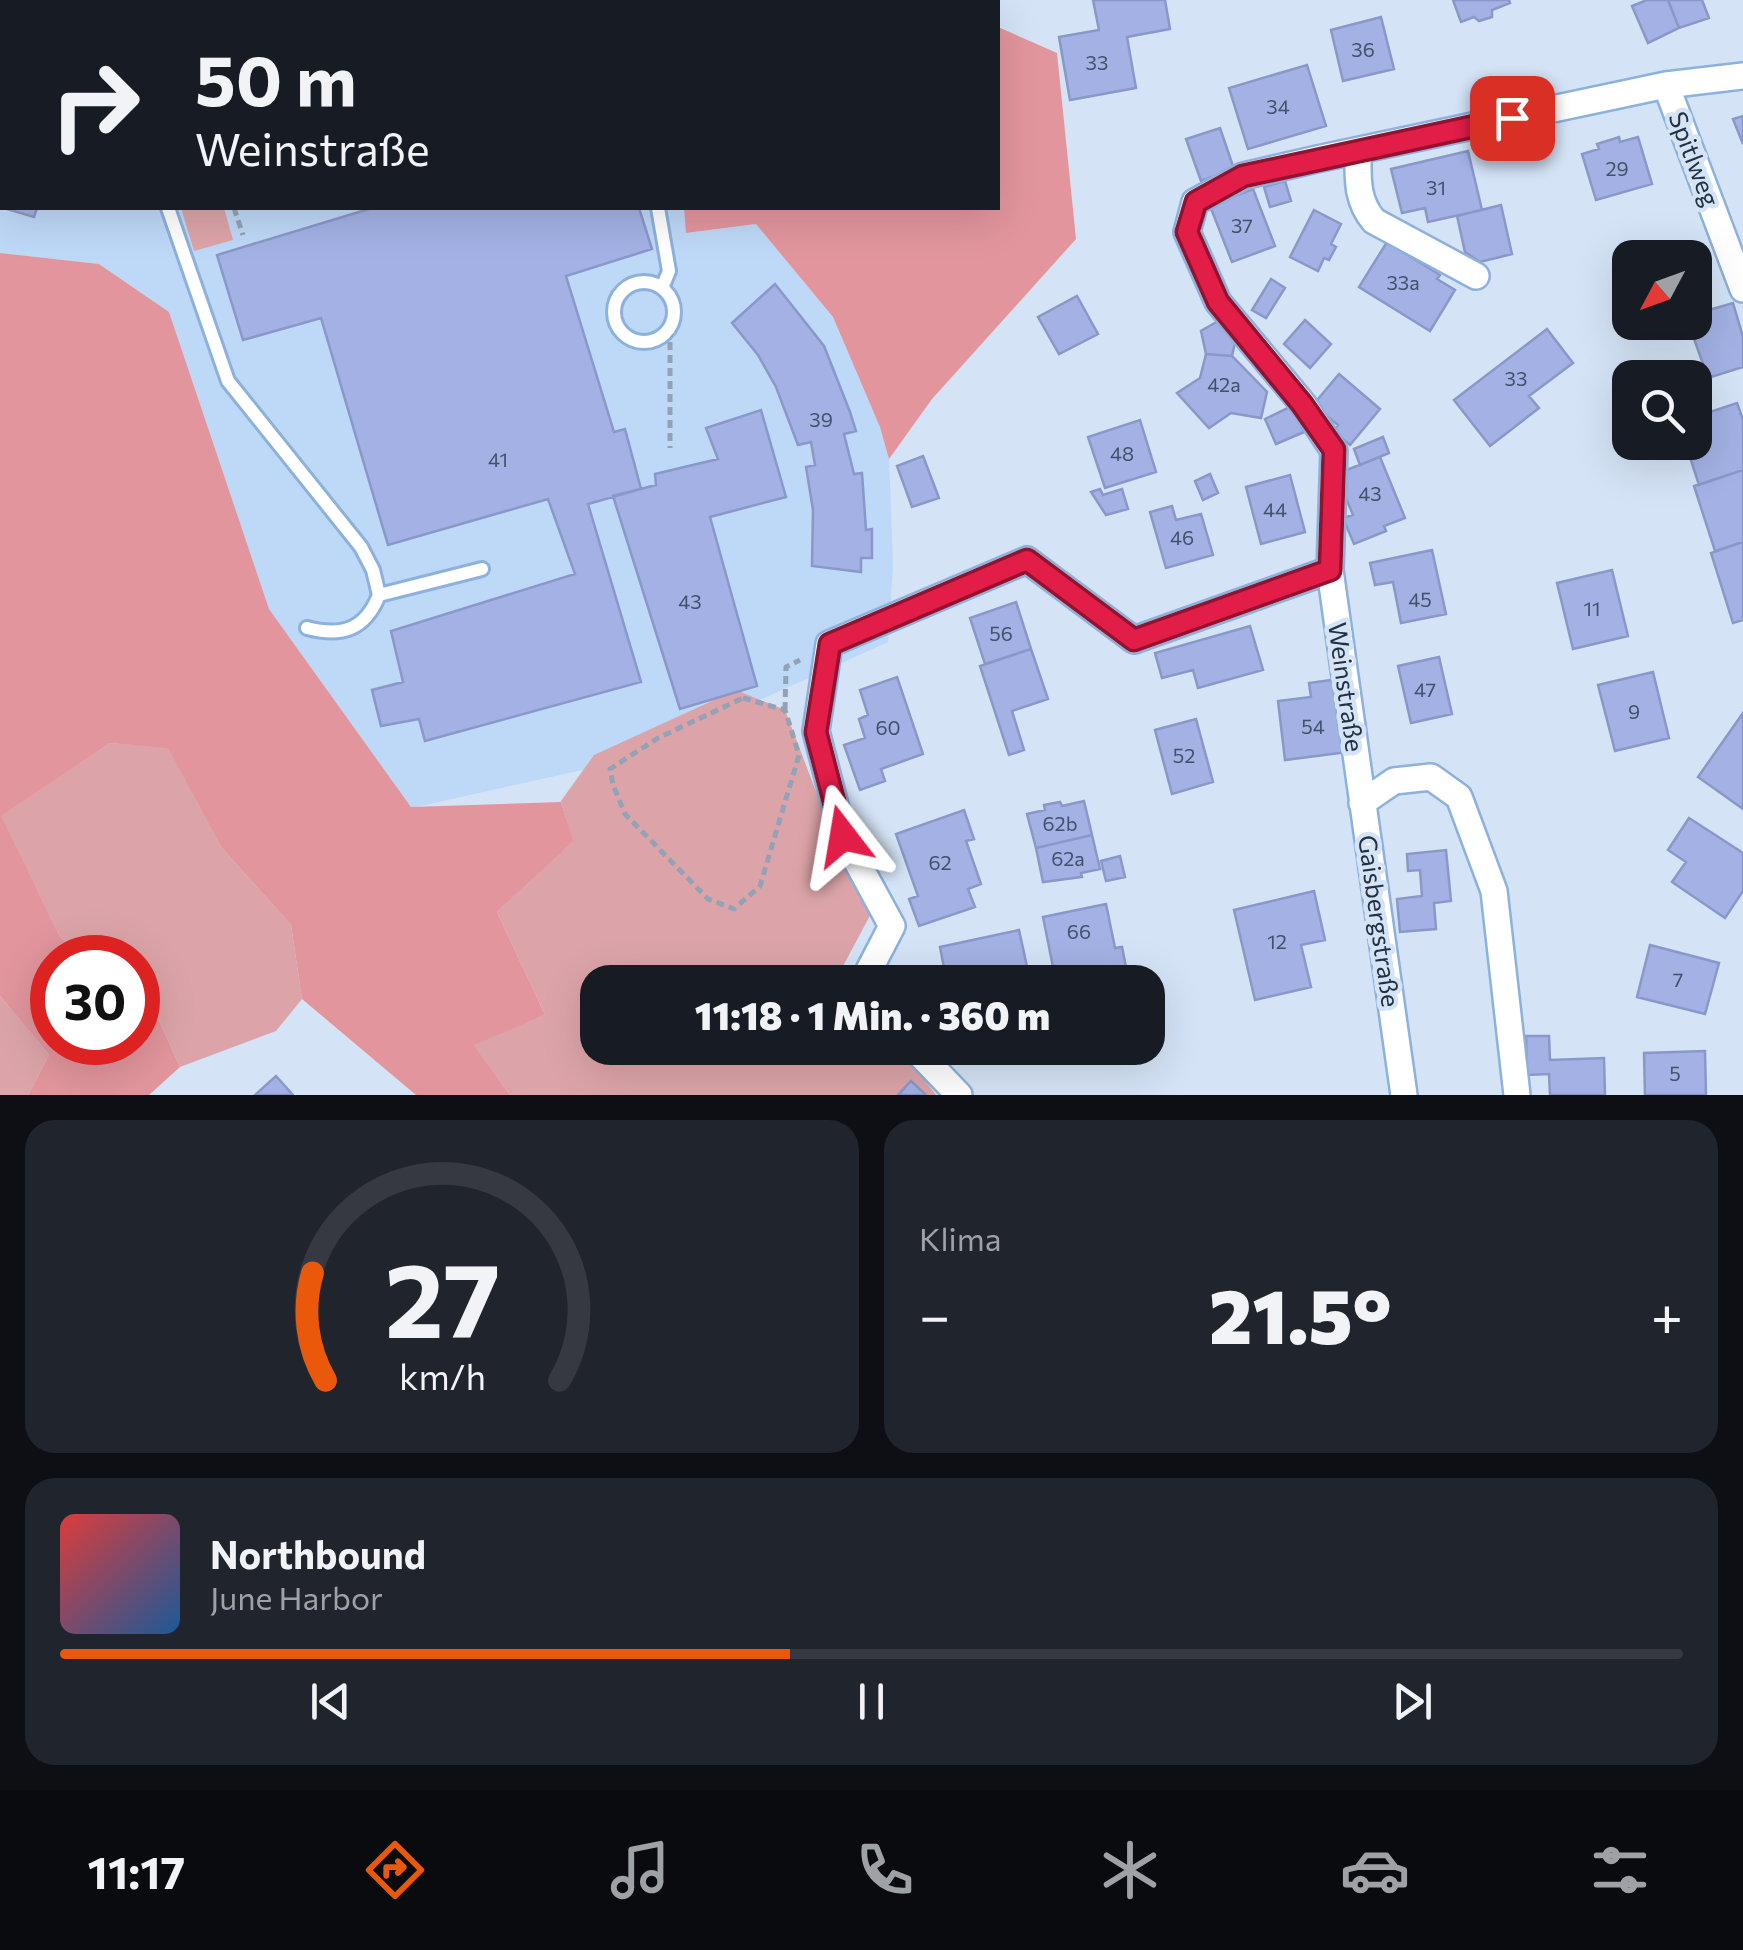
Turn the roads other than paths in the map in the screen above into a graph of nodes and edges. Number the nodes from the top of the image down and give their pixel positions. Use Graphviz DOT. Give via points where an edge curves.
graph roads {
  1 [pos="1743,76"];
  2 [pos="1666,85"];
  3 [pos="1358,152"];
  4 [pos="169,210"];
  5 [pos="658,210"];
  6 [pos="1476,276"];
  7 [pos="662,288"];
  8 [pos="1743,289"];
  9 [pos="482,569"];
  10 [pos="1330,570"];
  11 [pos="379,595"];
  12 [pos="307,628"];
  13 [pos="1362,803"];
  14 [pos="872,965"];
  15 [pos="931,1065"];
  16 [pos="960,1095"];
  17 [pos="1404,1095"];
  18 [pos="1517,1095"];
  1 -- 2 [label="street, Weinstraße"];
  2 -- 3 [label="street, Weinstraße"];
  2 -- 8 [label="street, Spitlweg"];
  3 -- 6 [label="street" via="1358,192 1374,222"];
  3 -- 10 [label="street, Weinstraße" via="1243,176 1196,202 1187,232 1218,302 1334,450"];
  4 -- 11 [label="lane" via="228,381 361,546"];
  5 -- 7 [label="lane" via="669,271"];
  7 -- 7 [label="lane" via="630,285 617,299 614,318 624,334 643,342 670,328 674,309"];
  9 -- 11 [label="lane"];
  10 -- 13 [label="street, Weinstraße"];
  10 -- 14 [label="street" via="1134,640 1027,560 830,644 816,732 843,836 892,926"];
  11 -- 12 [label="lane" via="364,620 347,630"];
  13 -- 17 [label="street, Gaisbergstraße"];
  13 -- 18 [label="street, Gaisbergstraße" via="1394,780 1430,776 1459,798 1494,891"];
  15 -- 16 [label="street"];
}
